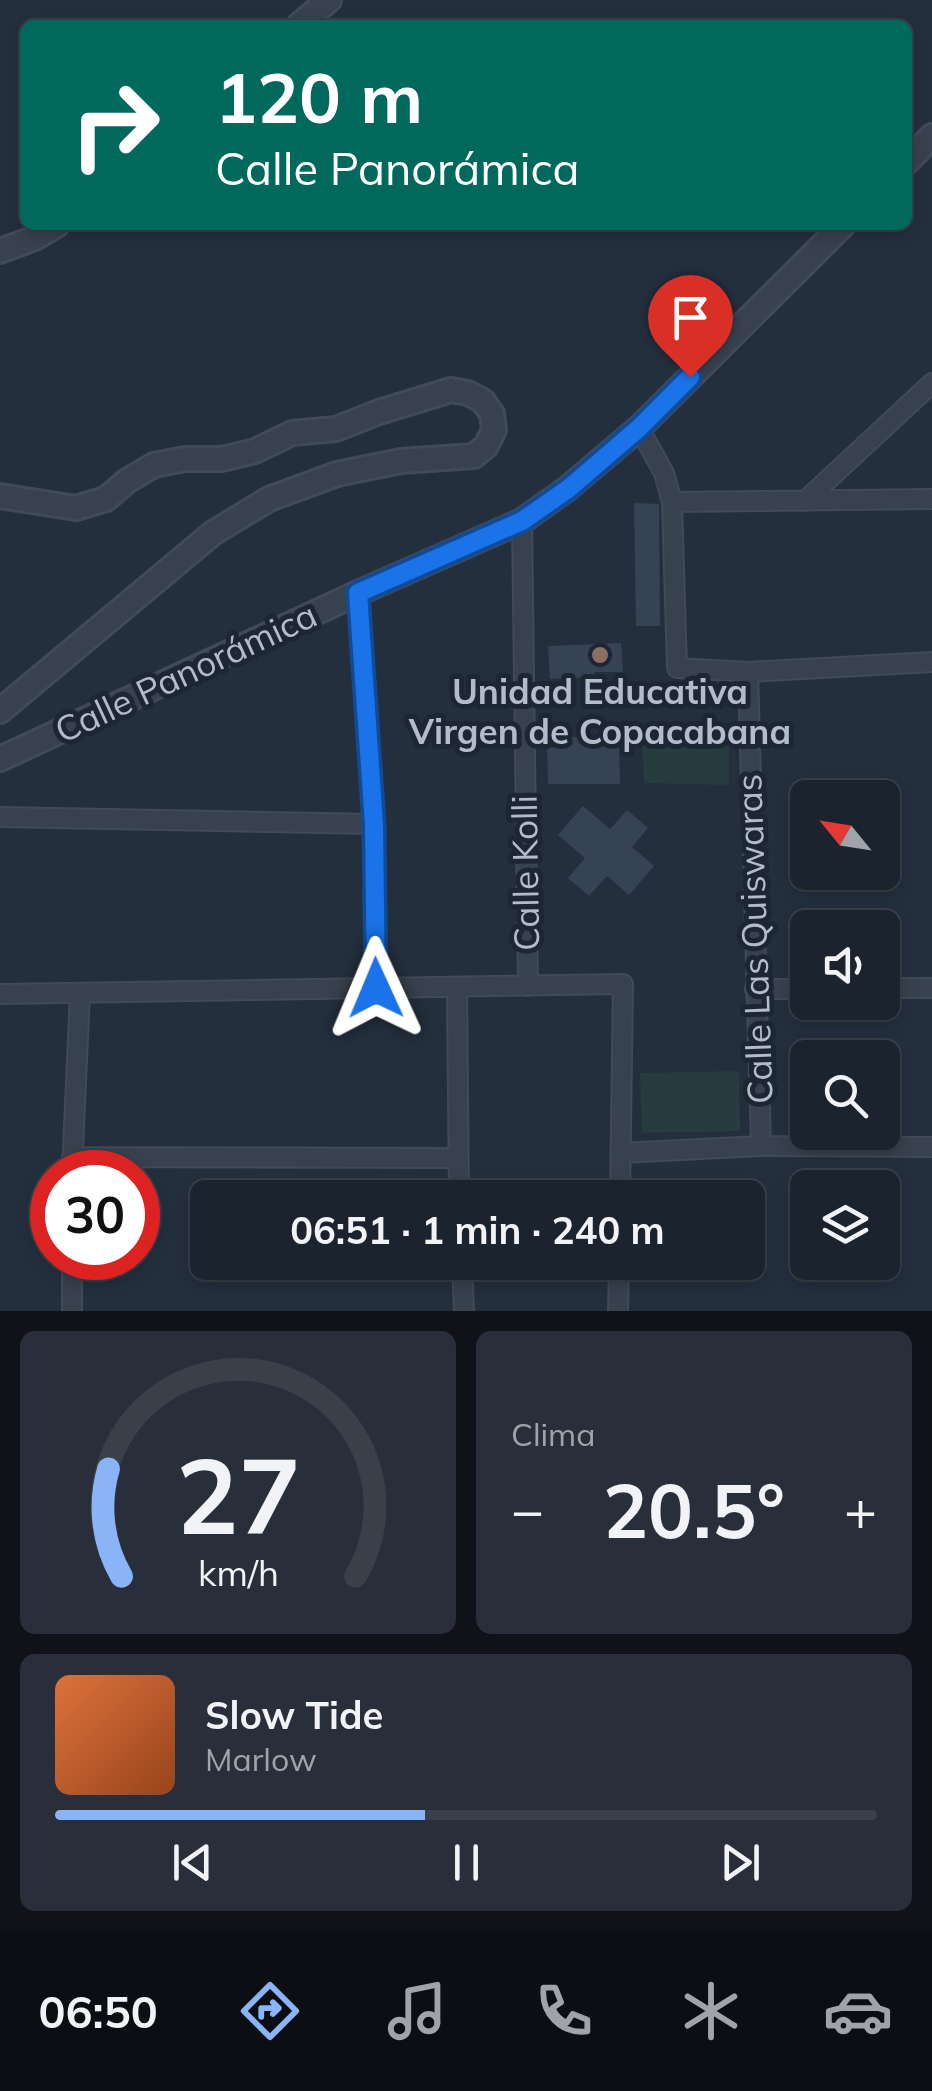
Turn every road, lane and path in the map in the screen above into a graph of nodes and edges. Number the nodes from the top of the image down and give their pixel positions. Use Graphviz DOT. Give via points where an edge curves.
graph roads {
  1 [pos="329,0"];
  2 [pos="305,20"];
  3 [pos="932,137"];
  4 [pos="932,145"];
  5 [pos="912,157"];
  6 [pos="49,230"];
  7 [pos="838,230"];
  8 [pos="0,250"];
  9 [pos="932,384"];
  10 [pos="639,428"];
  11 [pos="0,496"];
  12 [pos="932,499"];
  13 [pos="805,501"];
  14 [pos="672,502"];
  15 [pos="522,521"];
  16 [pos="358,593"];
  17 [pos="932,662"];
  18 [pos="748,672"];
  19 [pos="0,711"];
  20 [pos="0,759"];
  21 [pos="0,817"];
  22 [pos="374,824"];
  23 [pos="528,986"];
  24 [pos="376,988"];
  25 [pos="458,988"];
  26 [pos="900,988"];
  27 [pos="932,988"];
  28 [pos="756,989"];
  29 [pos="790,989"];
  30 [pos="80,993"];
  31 [pos="0,994"];
  32 [pos="762,1146"];
  33 [pos="932,1147"];
  34 [pos="73,1150"];
  35 [pos="621,1153"];
  36 [pos="458,1158"];
  37 [pos="160,1163"];
  38 [pos="459,1180"];
  39 [pos="620,1180"];
  40 [pos="72,1280"];
  41 [pos="463,1280"];
  42 [pos="619,1280"];
  43 [pos="72,1311"];
  44 [pos="464,1311"];
  45 [pos="618,1311"];
  1 -- 2 [label="street"];
  3 -- 4 [label="street"];
  3 -- 5 [label="street"];
  6 -- 8 [label="street"];
  7 -- 10 [label="street, Calle Panorámica"];
  9 -- 13 [label="street"];
  10 -- 14 [label="street"];
  10 -- 15 [label="street, Calle Panorámica"];
  11 -- 19 [label="street" via="76,508 106,499 154,466 254,451 292,434 336,429 452,390 483,401 492,414 494,430 474,456 337,474 268,500 214,533"];
  12 -- 13 [label="street"];
  13 -- 14 [label="street"];
  14 -- 18 [label="street" via="677,668"];
  15 -- 16 [label="street, Calle Panorámica"];
  15 -- 23 [label="street, Calle Kolli"];
  16 -- 20 [label="street, Calle Panorámica"];
  16 -- 22 [label="street"];
  17 -- 18 [label="street"];
  18 -- 28 [label="street, Calle Las Quiswaras"];
  21 -- 22 [label="street"];
  22 -- 24 [label="street"];
  23 -- 25 [label="street"];
  23 -- 35 [label="street" via="623,984"];
  24 -- 25 [label="street"];
  24 -- 30 [label="street"];
  25 -- 36 [label="street"];
  26 -- 27 [label="street"];
  28 -- 29 [label="street"];
  28 -- 32 [label="street, Calle Las Quiswaras"];
  30 -- 31 [label="street"];
  30 -- 34 [label="street"];
  32 -- 33 [label="street"];
  32 -- 35 [label="street"];
  35 -- 39 [label="street"];
  36 -- 37 [label="street"];
  36 -- 38 [label="street"];
  40 -- 43 [label="street"];
  41 -- 44 [label="street"];
  42 -- 45 [label="street"];
}
